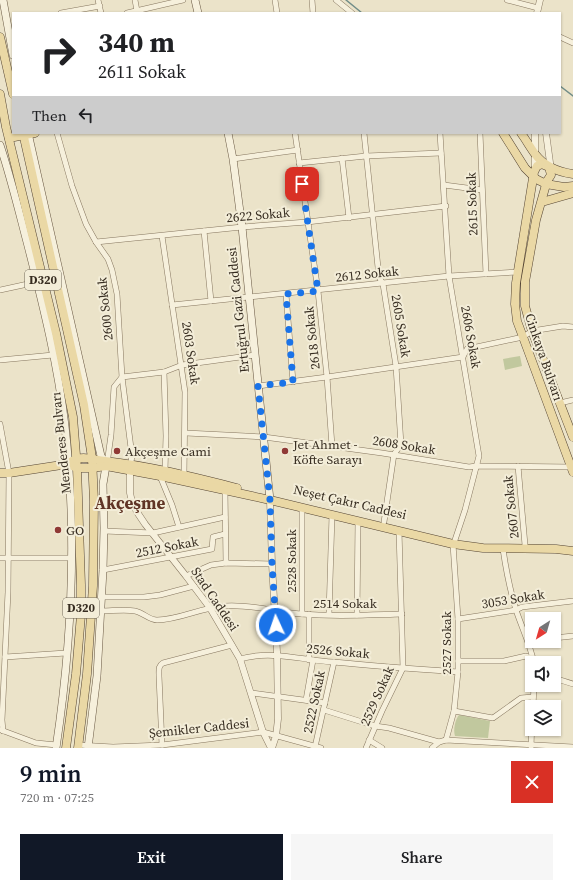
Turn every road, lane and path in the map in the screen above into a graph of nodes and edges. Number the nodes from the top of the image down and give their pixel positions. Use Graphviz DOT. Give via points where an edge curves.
graph roads {
  1 [pos="3,0"];
  2 [pos="98,0"];
  3 [pos="135,0"];
  4 [pos="184,0"];
  5 [pos="195,0"];
  6 [pos="275,0"];
  7 [pos="312,0"];
  8 [pos="336,0"];
  9 [pos="507,0"];
  10 [pos="540,0"];
  11 [pos="100,6"];
  12 [pos="137,10"];
  13 [pos="538,10"];
  14 [pos="67,12"];
  15 [pos="101,12"];
  16 [pos="130,12"];
  17 [pos="198,12"];
  18 [pos="277,12"];
  19 [pos="313,12"];
  20 [pos="351,12"];
  21 [pos="0,37"];
  22 [pos="561,37"];
  23 [pos="573,43"];
  24 [pos="12,50"];
  25 [pos="12,90"];
  26 [pos="0,94"];
  27 [pos="9,126"];
  28 [pos="27,134"];
  29 [pos="57,134"];
  30 [pos="228,134"];
  31 [pos="296,134"];
  32 [pos="364,134"];
  33 [pos="440,134"];
  34 [pos="480,134"];
  35 [pos="504,134"];
  36 [pos="521,134"];
  37 [pos="535,134"];
  38 [pos="546,134"];
  39 [pos="8,138"];
  40 [pos="0,145"];
  41 [pos="298,150"];
  42 [pos="441,153"];
  43 [pos="535,154"];
  44 [pos="366,156"];
  45 [pos="342,158"];
  46 [pos="233,159"];
  47 [pos="299,163"];
  48 [pos="549,168"];
  49 [pos="573,174"];
  50 [pos="540,178"];
  51 [pos="444,185"];
  52 [pos="573,186"];
  53 [pos="482,190"];
  54 [pos="573,193"];
  55 [pos="542,202"];
  56 [pos="446,206"];
  57 [pos="372,215"];
  58 [pos="349,218"];
  59 [pos="307,222"];
  60 [pos="242,227"];
  61 [pos="204,232"];
  62 [pos="162,236"];
  63 [pos="96,242"];
  64 [pos="517,272"];
  65 [pos="486,274"];
  66 [pos="449,276"];
  67 [pos="37,282"];
  68 [pos="383,284"];
  69 [pos="0,290"];
  70 [pos="318,291"];
  71 [pos="286,294"];
  72 [pos="250,297"];
  73 [pos="211,301"];
  74 [pos="172,306"];
  75 [pos="573,327"];
  76 [pos="532,331"];
  77 [pos="523,337"];
  78 [pos="53,355"];
  79 [pos="255,355"];
  80 [pos="463,357"];
  81 [pos="0,360"];
  82 [pos="182,365"];
  83 [pos="396,366"];
  84 [pos="164,372"];
  85 [pos="122,376"];
  86 [pos="327,377"];
  87 [pos="293,382"];
  88 [pos="258,386"];
  89 [pos="573,400"];
  90 [pos="560,403"];
  91 [pos="0,424"];
  92 [pos="186,433"];
  93 [pos="264,437"];
  94 [pos="573,437"];
  95 [pos="332,446"];
  96 [pos="394,454"];
  97 [pos="92,458"];
  98 [pos="76,459"];
  99 [pos="68,464"];
  100 [pos="107,464"];
  101 [pos="476,466"];
  102 [pos="518,466"];
  103 [pos="130,467"];
  104 [pos="77,468"];
  105 [pos="92,468"];
  106 [pos="572,469"];
  107 [pos="4,473"];
  108 [pos="162,474"];
  109 [pos="184,474"];
  110 [pos="225,490"];
  111 [pos="270,498"];
  112 [pos="302,508"];
  113 [pos="332,515"];
  114 [pos="225,517"];
  115 [pos="358,521"];
  116 [pos="384,522"];
  117 [pos="179,526"];
  118 [pos="104,530"];
  119 [pos="399,531"];
  120 [pos="153,533"];
  121 [pos="225,534"];
  122 [pos="454,542"];
  123 [pos="525,545"];
  124 [pos="573,545"];
  125 [pos="502,549"];
  126 [pos="573,551"];
  127 [pos="0,558"];
  128 [pos="8,558"];
  129 [pos="72,558"];
  130 [pos="172,558"];
  131 [pos="226,563"];
  132 [pos="272,564"];
  133 [pos="103,570"];
  134 [pos="186,576"];
  135 [pos="194,586"];
  136 [pos="102,597"];
  137 [pos="573,601"];
  138 [pos="210,608"];
  139 [pos="516,610"];
  140 [pos="101,611"];
  141 [pos="276,611"];
  142 [pos="302,614"];
  143 [pos="309,614"];
  144 [pos="329,614"];
  145 [pos="402,614"];
  146 [pos="357,615"];
  147 [pos="458,619"];
  148 [pos="525,630"];
  149 [pos="573,636"];
  150 [pos="561,637"];
  151 [pos="232,645"];
  152 [pos="66,653"];
  153 [pos="278,656"];
  154 [pos="525,656"];
  155 [pos="5,657"];
  156 [pos="240,659"];
  157 [pos="311,660"];
  158 [pos="458,661"];
  159 [pos="334,662"];
  160 [pos="402,668"];
  161 [pos="458,672"];
  162 [pos="561,680"];
  163 [pos="573,684"];
  164 [pos="533,692"];
  165 [pos="252,693"];
  166 [pos="278,696"];
  167 [pos="533,696"];
  168 [pos="306,700"];
  169 [pos="533,700"];
  170 [pos="325,703"];
  171 [pos="324,710"];
  172 [pos="454,711"];
  173 [pos="375,726"];
  174 [pos="2,730"];
  175 [pos="263,732"];
  176 [pos="276,736"];
  177 [pos="531,736"];
  178 [pos="369,740"];
  179 [pos="446,740"];
  180 [pos="465,741"];
  181 [pos="439,742"];
  182 [pos="162,745"];
  183 [pos="505,746"];
  184 [pos="531,746"];
  185 [pos="56,747"];
  186 [pos="78,747"];
  187 [pos="88,747"];
  188 [pos="318,747"];
  189 [pos="573,747"];
  190 [pos="66,748"];
  191 [pos="272,748"];
  192 [pos="366,748"];
  193 [pos="382,748"];
  194 [pos="432,748"];
  195 [pos="465,748"];
  1 -- 24 [label="main road"];
  2 -- 11 [label="street"];
  3 -- 12 [label="street"];
  4 -- 12 [label="street"];
  5 -- 17 [label="main road"];
  6 -- 18 [label="street"];
  7 -- 19 [label="street"];
  8 -- 20 [label="street"];
  9 -- 13 [label="street"];
  10 -- 13 [label="street"];
  11 -- 14 [label="street"];
  11 -- 15 [label="street"];
  12 -- 16 [label="street"];
  21 -- 25 [label="main road"];
  22 -- 23 [label="street"];
  26 -- 27 [label="main road, Menderes Bulvarı / D320"];
  27 -- 39 [label="main road, Menderes Bulvarı / D320"];
  28 -- 39 [label="main road"];
  28 -- 97 [label="main road, Menderes Bulvarı / D320" via="84,406"];
  28 -- 100 [label="main road" via="101,456"];
  29 -- 63 [label="street, 2600 Sokak" via="78,205"];
  30 -- 46 [label="main road, Ertuğrul Gazi Caddesi"];
  31 -- 41 [label="street, 2618 Sokak"];
  32 -- 44 [label="street, 2605 Sokak"];
  33 -- 42 [label="street, 2606 Sokak"];
  34 -- 53 [label="street, 2615 Sokak"];
  35 -- 50 [label="main road" via="526,168"];
  36 -- 43 [label="main road"];
  37 -- 43 [label="street"];
  38 -- 48 [label="street"];
  39 -- 98 [label="main road, Menderes Bulvarı / D320" via="59,349 73,417"];
  40 -- 67 [label="main road"];
  41 -- 46 [label="street"];
  41 -- 47 [label="street, 2618 Sokak"];
  42 -- 44 [label="street"];
  42 -- 51 [label="street, 2606 Sokak"];
  43 -- 48 [label="main road"];
  43 -- 50 [label="street"];
  44 -- 45 [label="street"];
  44 -- 57 [label="street, 2605 Sokak"];
  45 -- 47 [label="street"];
  45 -- 58 [label="street"];
  46 -- 60 [label="main road, Ertuğrul Gazi Caddesi"];
  47 -- 59 [label="street, 2618 Sokak"];
  48 -- 49 [label="main road"];
  48 -- 50 [label="main road" via="551,175"];
  48 -- 50 [label="main road" via="539,165"];
  50 -- 52 [label="main road" via="564,187"];
  50 -- 55 [label="main road, Cinkaya Bulvarı"];
  50 -- 64 [label="main road, Cinkaya Bulvarı"];
  51 -- 53 [label="street"];
  51 -- 56 [label="street, 2606 Sokak"];
  53 -- 65 [label="street, 2615 Sokak"];
  54 -- 55 [label="main road"];
  55 -- 76 [label="main road, Cinkaya Bulvarı" via="524,282 525,306"];
  56 -- 57 [label="street, 2622 Sokak"];
  56 -- 66 [label="street, 2606 Sokak"];
  57 -- 58 [label="street, 2622 Sokak"];
  57 -- 68 [label="street, 2605 Sokak" via="379,277"];
  58 -- 59 [label="street, 2622 Sokak"];
  59 -- 60 [label="street, 2622 Sokak"];
  59 -- 70 [label="street, 2618 Sokak"];
  60 -- 61 [label="street, 2622 Sokak"];
  60 -- 72 [label="main road, Ertuğrul Gazi Caddesi"];
  61 -- 62 [label="street, 2622 Sokak"];
  61 -- 73 [label="street"];
  62 -- 63 [label="street, 2622 Sokak"];
  62 -- 74 [label="street, 2603 Sokak"];
  63 -- 85 [label="street, 2600 Sokak" via="108,259 117,294"];
  64 -- 65 [label="street, 2612 Sokak"];
  64 -- 77 [label="main road, Cinkaya Bulvarı" via="515,304 517,321"];
  65 -- 66 [label="street, 2612 Sokak"];
  66 -- 68 [label="street, 2612 Sokak"];
  66 -- 80 [label="street, 2606 Sokak"];
  67 -- 69 [label="street"];
  67 -- 78 [label="main road"];
  68 -- 70 [label="street, 2612 Sokak"];
  68 -- 83 [label="street, 2605 Sokak"];
  70 -- 71 [label="street, 2612 Sokak"];
  70 -- 86 [label="street, 2618 Sokak"];
  71 -- 72 [label="street, 2612 Sokak"];
  71 -- 87 [label="street"];
  72 -- 73 [label="street, 2612 Sokak"];
  72 -- 79 [label="main road, Ertuğrul Gazi Caddesi"];
  73 -- 74 [label="street, 2612 Sokak"];
  74 -- 82 [label="street, 2603 Sokak"];
  75 -- 76 [label="street"];
  76 -- 77 [label="street"];
  76 -- 90 [label="main road, Cinkaya Bulvarı"];
  77 -- 80 [label="street" via="467,349"];
  77 -- 106 [label="main road, Cinkaya Bulvarı"];
  78 -- 81 [label="street"];
  78 -- 99 [label="main road" via="64,420"];
  79 -- 82 [label="street"];
  79 -- 88 [label="main road, Ertuğrul Gazi Caddesi"];
  80 -- 83 [label="street"];
  80 -- 101 [label="street, 2606 Sokak" via="479,456"];
  82 -- 84 [label="street"];
  82 -- 92 [label="street, 2603 Sokak"];
  83 -- 86 [label="street"];
  83 -- 96 [label="street, 2605 Sokak" via="401,445"];
  84 -- 85 [label="street"];
  84 -- 108 [label="street" via="166,436"];
  85 -- 100 [label="street, 2600 Sokak" via="114,387"];
  85 -- 103 [label="street" via="132,456"];
  86 -- 87 [label="street"];
  86 -- 95 [label="street, 2618 Sokak"];
  87 -- 88 [label="street"];
  88 -- 93 [label="main road, Ertuğrul Gazi Caddesi"];
  89 -- 90 [label="street"];
  90 -- 94 [label="main road, Cinkaya Bulvarı"];
  91 -- 107 [label="street"];
  92 -- 93 [label="street, 2608 Sokak"];
  92 -- 109 [label="street, 2603 Sokak"];
  93 -- 95 [label="street, 2608 Sokak"];
  93 -- 111 [label="main road, Ertuğrul Gazi Caddesi"];
  95 -- 96 [label="street, 2608 Sokak"];
  96 -- 101 [label="street, 2608 Sokak" via="469,467"];
  96 -- 116 [label="street, 2605 Sokak"];
  97 -- 98 [label="main road, Neşet Çakır Caddesi"];
  97 -- 100 [label="main road, Neşet Çakır Caddesi"];
  97 -- 105 [label="main road, Menderes Bulvarı / D320"];
  98 -- 99 [label="main road"];
  98 -- 104 [label="main road, Menderes Bulvarı / D320"];
  99 -- 104 [label="main road"];
  99 -- 107 [label="main road"];
  99 -- 129 [label="main road"];
  100 -- 103 [label="main road, Neşet Çakır Caddesi"];
  100 -- 105 [label="main road, Neşet Çakır Caddesi"];
  100 -- 118 [label="main road" via="102,484"];
  101 -- 102 [label="street, 2608 Sokak"];
  101 -- 122 [label="street, 2606 Sokak"];
  102 -- 106 [label="street, 2608 Sokak"];
  102 -- 123 [label="street, 2607 Sokak"];
  103 -- 108 [label="main road, Neşet Çakır Caddesi"];
  103 -- 120 [label="street, Stad Caddesi" via="132,502"];
  104 -- 105 [label="main road, Neşet Çakır Caddesi"];
  104 -- 190 [label="main road, Menderes Bulvarı / D320" via="81,614"];
  105 -- 186 [label="main road, Menderes Bulvarı / D320" via="93,586 87,674"];
  107 -- 128 [label="street"];
  108 -- 109 [label="main road, Neşet Çakır Caddesi"];
  108 -- 110 [label="main road, Neşet Çakır Caddesi"];
  108 -- 117 [label="street"];
  109 -- 111 [label="main road, Neşet Çakır Caddesi"];
  110 -- 111 [label="main road, Neşet Çakır Caddesi"];
  110 -- 114 [label="street"];
  111 -- 112 [label="main road, Neşet Çakır Caddesi"];
  111 -- 116 [label="main road, Neşet Çakır Caddesi"];
  111 -- 132 [label="street, Ertuğrul Gazi Caddesi"];
  112 -- 113 [label="main road, Neşet Çakır Caddesi"];
  112 -- 142 [label="street, 2528 Sokak"];
  113 -- 115 [label="main road, Neşet Çakır Caddesi"];
  113 -- 144 [label="street"];
  114 -- 117 [label="street"];
  114 -- 121 [label="street"];
  115 -- 119 [label="main road, Neşet Çakır Caddesi"];
  115 -- 146 [label="street"];
  116 -- 122 [label="main road, Neşet Çakır Caddesi"];
  117 -- 120 [label="street"];
  118 -- 120 [label="street"];
  118 -- 133 [label="main road"];
  119 -- 122 [label="main road, Neşet Çakır Caddesi"];
  119 -- 145 [label="street, 2529 Sokak"];
  120 -- 130 [label="street, Stad Caddesi"];
  121 -- 130 [label="street, 2512 Sokak" via="213,537 212,549"];
  121 -- 131 [label="street"];
  122 -- 123 [label="main road, Neşet Çakır Caddesi"];
  122 -- 125 [label="main road, Neşet Çakır Caddesi"];
  122 -- 147 [label="street, 2527 Sokak"];
  123 -- 124 [label="main road, Neşet Çakır Caddesi"];
  125 -- 126 [label="main road, Neşet Çakır Caddesi"];
  125 -- 139 [label="street"];
  127 -- 128 [label="street"];
  128 -- 129 [label="street"];
  128 -- 155 [label="street"];
  129 -- 152 [label="main road"];
  130 -- 133 [label="street, 2512 Sokak"];
  130 -- 134 [label="street, Stad Caddesi"];
  131 -- 132 [label="street"];
  131 -- 134 [label="street" via="211,565"];
  132 -- 141 [label="street, Ertuğrul Gazi Caddesi"];
  133 -- 136 [label="main road"];
  134 -- 135 [label="street, Stad Caddesi"];
  135 -- 136 [label="street" via="144,597"];
  135 -- 138 [label="street, Stad Caddesi"];
  136 -- 140 [label="main road"];
  137 -- 139 [label="street, 3053 Sokak" via="522,607"];
  138 -- 140 [label="street, 2514 Sokak" via="166,620 151,620 143,613 133,611"];
  138 -- 141 [label="street, 2514 Sokak" via="225,606"];
  138 -- 151 [label="street, Stad Caddesi"];
  139 -- 147 [label="street, 3053 Sokak"];
  139 -- 148 [label="street"];
  140 -- 187 [label="main road" via="97,676"];
  141 -- 142 [label="street, 2514 Sokak"];
  141 -- 153 [label="street, Ertuğrul Gazi Caddesi"];
  142 -- 143 [label="street, 2514 Sokak"];
  143 -- 144 [label="street, 2514 Sokak"];
  143 -- 157 [label="street"];
  144 -- 146 [label="street, 2514 Sokak"];
  145 -- 146 [label="street, 2514 Sokak"];
  145 -- 160 [label="street, 2529 Sokak"];
  147 -- 158 [label="street, 2527 Sokak"];
  149 -- 150 [label="street"];
  151 -- 156 [label="street, Stad Caddesi"];
  151 -- 182 [label="street" via="163,663 159,667"];
  152 -- 155 [label="street"];
  152 -- 185 [label="main road"];
  153 -- 156 [label="street, 2526 Sokak" via="252,656"];
  153 -- 157 [label="street, 2526 Sokak"];
  153 -- 166 [label="street, Ertuğrul Gazi Caddesi"];
  154 -- 158 [label="street" via="504,661"];
  155 -- 174 [label="street"];
  156 -- 165 [label="street, Stad Caddesi"];
  157 -- 159 [label="street, 2526 Sokak"];
  157 -- 168 [label="street"];
  158 -- 161 [label="street, 2527 Sokak"];
  159 -- 160 [label="street, 2526 Sokak"];
  159 -- 170 [label="street, 2522 Sokak"];
  160 -- 161 [label="street, 2526 Sokak"];
  160 -- 173 [label="street, 2529 Sokak"];
  161 -- 172 [label="street, 2527 Sokak"];
  162 -- 163 [label="street"];
  164 -- 167 [label="street"];
  165 -- 166 [label="street"];
  165 -- 175 [label="street, Stad Caddesi"];
  166 -- 168 [label="street"];
  166 -- 176 [label="street, Ertuğrul Gazi Caddesi"];
  167 -- 169 [label="street"];
  167 -- 172 [label="street" via="521,698 493,718"];
  168 -- 170 [label="street"];
  170 -- 171 [label="street, 2522 Sokak"];
  171 -- 173 [label="street"];
  171 -- 188 [label="street, 2522 Sokak"];
  172 -- 179 [label="street, 2527 Sokak"];
  173 -- 178 [label="street, 2529 Sokak"];
  173 -- 181 [label="street"];
  174 -- 185 [label="street" via="36,743"];
  175 -- 176 [label="street, Şemikler Caddesi"];
  175 -- 182 [label="street, Şemikler Caddesi"];
  175 -- 191 [label="street, Stad Caddesi"];
  176 -- 188 [label="street, Şemikler Caddesi"];
  176 -- 191 [label="street, Ertuğrul Gazi Caddesi"];
  177 -- 184 [label="street"];
  178 -- 192 [label="street, 2529 Sokak"];
  178 -- 193 [label="street"];
  179 -- 180 [label="street"];
  179 -- 181 [label="street"];
  180 -- 183 [label="street"];
  180 -- 195 [label="street"];
  181 -- 194 [label="street"];
  182 -- 187 [label="street, Şemikler Caddesi"];
  183 -- 184 [label="street"];
  184 -- 189 [label="street"];
  186 -- 187 [label="street, Şemikler Caddesi"];
}
